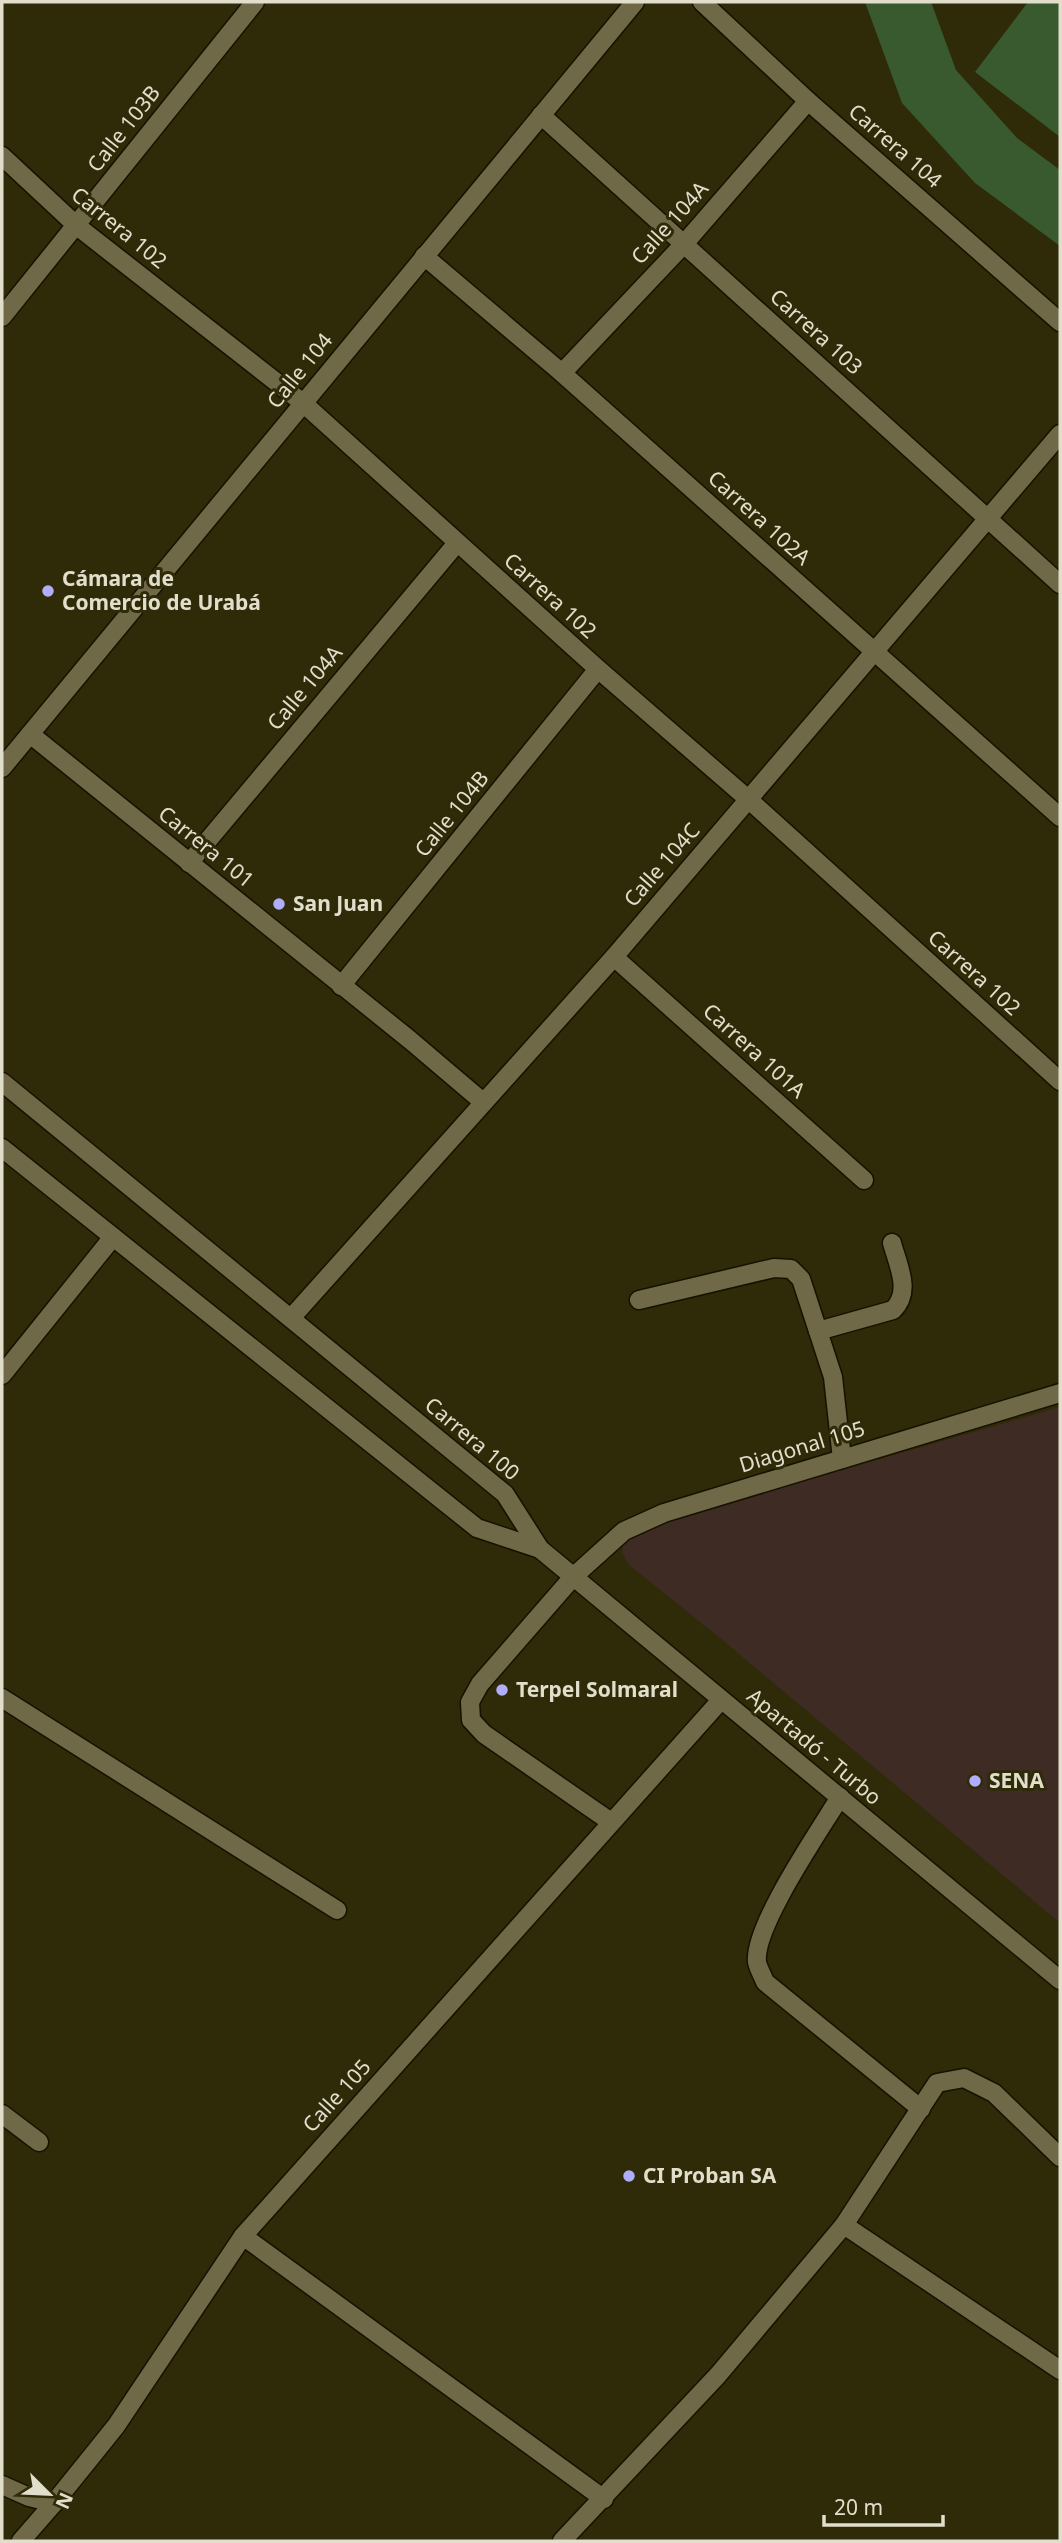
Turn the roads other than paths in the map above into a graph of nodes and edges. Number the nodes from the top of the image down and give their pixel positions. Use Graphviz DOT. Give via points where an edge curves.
graph roads {
  1 [pos="255,2"];
  2 [pos="635,2"];
  3 [pos="702,2"];
  4 [pos="808,101"];
  5 [pos="541,116"];
  6 [pos="2,156"];
  7 [pos="77,226"];
  8 [pos="684,244"];
  9 [pos="424,256"];
  10 [pos="2,317"];
  11 [pos="1060,322"];
  12 [pos="562,373"];
  13 [pos="303,403"];
  14 [pos="1060,434"];
  15 [pos="988,518"];
  16 [pos="457,543"];
  17 [pos="1060,584"];
  18 [pos="876,652"];
  19 [pos="598,669"];
  20 [pos="30,734"];
  21 [pos="2,768"];
  22 [pos="748,799"];
  23 [pos="1060,817"];
  24 [pos="189,863"];
  25 [pos="614,957"];
  26 [pos="341,986"];
  27 [pos="1060,1081"];
  28 [pos="3,1086"];
  29 [pos="483,1102"];
  30 [pos="2,1148"];
  31 [pos="864,1180"];
  32 [pos="113,1237"];
  33 [pos="892,1243"];
  34 [pos="639,1300"];
  35 [pos="290,1318"];
  36 [pos="818,1331"];
  37 [pos="2,1375"];
  38 [pos="1060,1393"];
  39 [pos="842,1459"];
  40 [pos="540,1549"];
  41 [pos="573,1577"];
  42 [pos="2,1698"];
  43 [pos="721,1700"];
  44 [pos="840,1797"];
  45 [pos="611,1822"];
  46 [pos="337,1910"];
  47 [pos="1060,1980"];
  48 [pos="921,2109"];
  49 [pos="2,2114"];
  50 [pos="40,2142"];
  51 [pos="1060,2157"];
  52 [pos="844,2225"];
  53 [pos="243,2236"];
  54 [pos="1060,2370"];
  55 [pos="2,2485"];
  56 [pos="604,2499"];
  57 [pos="54,2503"];
  58 [pos="21,2541"];
  59 [pos="562,2541"];
  1 -- 7 [label="street, Calle 103B"];
  2 -- 5 [label="street, Calle 104"];
  3 -- 4 [label="street, Carrera 104"];
  4 -- 8 [label="street, Calle 104A"];
  4 -- 11 [label="street, Carrera 104"];
  5 -- 8 [label="street, Carrera 103"];
  5 -- 9 [label="street, Calle 104"];
  6 -- 7 [label="street, Carrera 102"];
  7 -- 10 [label="street, Calle 103B"];
  7 -- 13 [label="street, Carrera 102"];
  8 -- 12 [label="street, Calle 104A"];
  8 -- 15 [label="street, Carrera 103"];
  9 -- 12 [label="street, Carrera 102A"];
  9 -- 13 [label="street, Calle 104"];
  12 -- 18 [label="street, Carrera 102A"];
  13 -- 16 [label="street, Carrera 102"];
  13 -- 20 [label="street, Calle 104"];
  14 -- 15 [label="street, Calle 104C"];
  15 -- 17 [label="street, Carrera 103"];
  15 -- 18 [label="street, Calle 104C"];
  16 -- 19 [label="street, Carrera 102"];
  16 -- 24 [label="street, Calle 104A"];
  18 -- 22 [label="street, Calle 104C"];
  18 -- 23 [label="street, Carrera 102A"];
  19 -- 22 [label="street, Carrera 102"];
  19 -- 26 [label="street, Calle 104B"];
  20 -- 21 [label="street, Calle 104"];
  20 -- 24 [label="street, Carrera 101"];
  22 -- 25 [label="street, Calle 104C"];
  22 -- 27 [label="street, Carrera 102"];
  24 -- 26 [label="street, Carrera 101"];
  25 -- 29 [label="street, Calle 104C"];
  25 -- 31 [label="street, Carrera 101A"];
  26 -- 29 [label="street, Carrera 101"];
  28 -- 35 [label="street, Carrera 100"];
  29 -- 35 [label="street, Calle 104C"];
  30 -- 32 [label="street"];
  32 -- 37 [label="street"];
  32 -- 40 [label="street" via="477,1528"];
  33 -- 36 [label="street" via="905,1291 901,1303 893,1310"];
  34 -- 36 [label="street" via="774,1268 791,1269 801,1279"];
  35 -- 40 [label="street, Carrera 100" via="505,1494"];
  36 -- 39 [label="street" via="833,1377"];
  38 -- 39 [label="street, Diagonal 105"];
  39 -- 41 [label="street, Diagonal 105" via="664,1513 624,1531"];
  40 -- 41 [label="street, Apartadó - Turbo"];
  41 -- 43 [label="street, Apartadó - Turbo"];
  41 -- 45 [label="street, Diagonal 105" via="480,1684 470,1702 471,1720 484,1734"];
  42 -- 46 [label="street"];
  43 -- 44 [label="street, Apartadó - Turbo"];
  43 -- 45 [label="street, Calle 105"];
  44 -- 47 [label="street, Apartadó - Turbo"];
  44 -- 48 [label="street" via="769,1916 757,1962 765,1982"];
  45 -- 53 [label="street, Calle 105"];
  48 -- 51 [label="street" via="937,2083 964,2078 994,2092"];
  48 -- 52 [label="street"];
  49 -- 50 [label="street"];
  52 -- 54 [label="street"];
  52 -- 56 [label="street" via="718,2375"];
  53 -- 56 [label="street"];
  53 -- 57 [label="street, Calle 105" via="116,2426"];
  55 -- 57 [label="street"];
  56 -- 59 [label="street"];
  57 -- 58 [label="street, Calle 105"];
}
